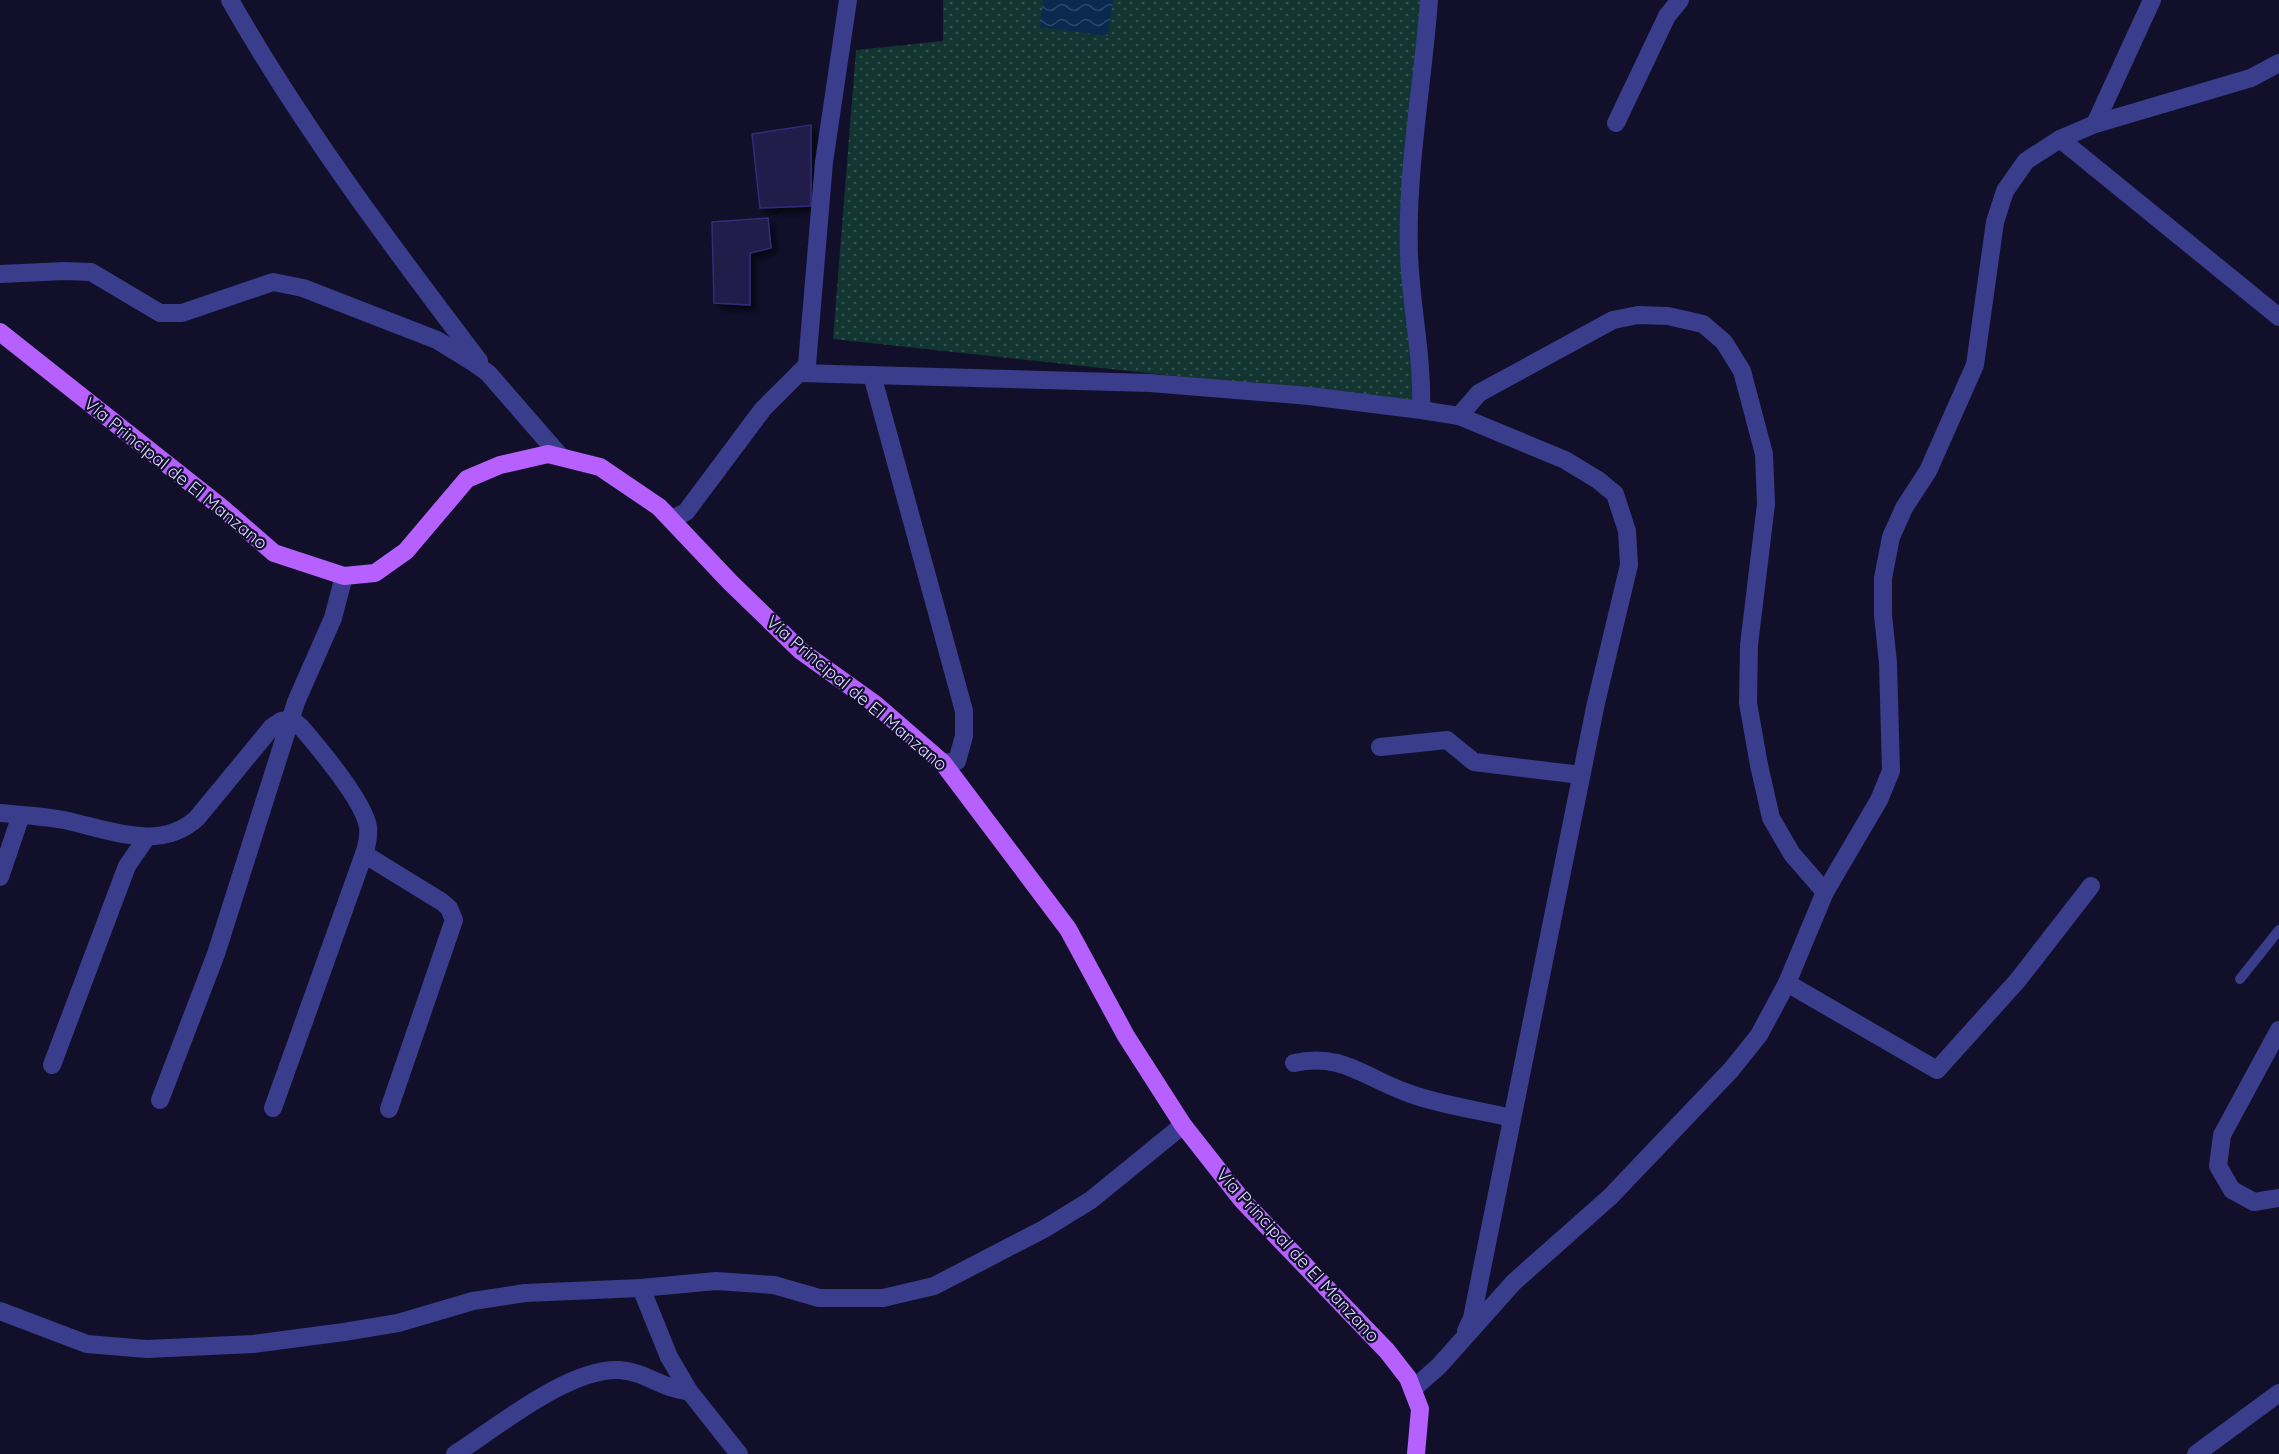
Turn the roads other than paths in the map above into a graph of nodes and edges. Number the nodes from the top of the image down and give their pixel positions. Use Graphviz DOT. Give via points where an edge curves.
graph roads {
  1 [pos="230,0"];
  2 [pos="848,0"];
  3 [pos="1429,0"];
  4 [pos="1680,0"];
  5 [pos="2152,0"];
  6 [pos="2279,63"];
  7 [pos="1617,123"];
  8 [pos="2096,124"];
  9 [pos="2060,139"];
  10 [pos="0,274"];
  11 [pos="2279,317"];
  12 [pos="0,332"];
  13 [pos="488,373"];
  14 [pos="799,373"];
  15 [pos="872,375"];
  16 [pos="1421,410"];
  17 [pos="1459,416"];
  18 [pos="561,458"];
  19 [pos="659,507"];
  20 [pos="344,576"];
  21 [pos="291,719"];
  22 [pos="1380,747"];
  23 [pos="943,763"];
  24 [pos="1581,776"];
  25 [pos="0,813"];
  26 [pos="21,815"];
  27 [pos="147,837"];
  28 [pos="364,854"];
  29 [pos="0,877"];
  30 [pos="2091,886"];
  31 [pos="1825,892"];
  32 [pos="2279,930"];
  33 [pos="2240,979"];
  34 [pos="1787,983"];
  35 [pos="2279,1030"];
  36 [pos="1294,1063"];
  37 [pos="52,1065"];
  38 [pos="160,1100"];
  39 [pos="273,1108"];
  40 [pos="388,1109"];
  41 [pos="1512,1118"];
  42 [pos="1183,1125"];
  43 [pos="2279,1198"];
  44 [pos="641,1288"];
  45 [pos="0,1311"];
  46 [pos="1462,1341"];
  47 [pos="1413,1389"];
  48 [pos="690,1391"];
  49 [pos="2279,1393"];
  50 [pos="455,1454"];
  51 [pos="739,1454"];
  52 [pos="1416,1454"];
  53 [pos="2196,1454"];
  1 -- 13 [label="street" via="379,229"];
  2 -- 14 [label="street" via="824,162 811,344 807,365"];
  3 -- 16 [label="street" via="1409,254 1422,381"];
  4 -- 7 [label="street" via="1667,16"];
  5 -- 8 [label="street"];
  6 -- 8 [label="street" via="2251,78"];
  8 -- 9 [label="street"];
  9 -- 11 [label="street"];
  9 -- 31 [label="street" via="2026,161 2005,191 1995,222 1976,365 1928,471 1891,537 1883,578 1883,615 1891,771 1879,800"];
  10 -- 13 [label="street" via="91,272 160,312 182,313 273,282 303,288 437,340"];
  12 -- 20 [label="main road, Vía Principal de El Manzano" via="274,553"];
  13 -- 18 [label="street"];
  14 -- 15 [label="street"];
  14 -- 19 [label="street" via="763,409 686,512 672,519"];
  15 -- 16 [label="street" via="1150,383"];
  15 -- 23 [label="street" via="964,711 964,736 957,761"];
  16 -- 17 [label="street"];
  17 -- 24 [label="street" via="1565,460 1615,495 1627,531 1629,565"];
  17 -- 31 [label="street" via="1479,393 1613,320 1638,315 1668,316 1703,324 1724,342 1742,370 1764,454 1766,504 1749,668 1749,703 1759,765 1771,818 1792,854"];
  18 -- 19 [label="main road, Vía Principal de El Manzano" via="600,467"];
  18 -- 20 [label="main road, Vía Principal de El Manzano" via="538,456 500,465 467,479 406,551 375,573"];
  19 -- 23 [label="main road, Vía Principal de El Manzano" via="801,651 875,704"];
  20 -- 21 [label="street" via="333,618"];
  21 -- 27 [label="street" via="281,721 266,733 188,826 169,835"];
  21 -- 28 [label="street" via="313,741 356,800 366,819"];
  21 -- 38 [label="street" via="216,954"];
  22 -- 24 [label="street" via="1447,740 1474,762"];
  23 -- 42 [label="main road, Vía Principal de El Manzano" via="1068,930 1126,1036"];
  24 -- 41 [label="street"];
  25 -- 26 [label="street"];
  26 -- 27 [label="street"];
  26 -- 29 [label="street"];
  27 -- 37 [label="street" via="127,866"];
  28 -- 39 [label="street"];
  28 -- 40 [label="street" via="442,902 454,920"];
  30 -- 34 [label="street" via="2018,980 1937,1070"];
  31 -- 34 [label="street"];
  32 -- 33 [label="lane"];
  34 -- 46 [label="street" via="1759,1035 1731,1070 1610,1197 1514,1282"];
  35 -- 43 [label="street" via="2222,1135 2218,1166 2232,1190 2254,1202"];
  36 -- 41 [label="street" via="1315,1058 1337,1061 1409,1094"];
  41 -- 46 [label="street" via="1472,1318"];
  42 -- 44 [label="street" via="1071,1213 934,1286 909,1294 840,1300 774,1285 716,1281"];
  42 -- 47 [label="main road, Vía Principal de El Manzano" via="1242,1200 1387,1351"];
  44 -- 45 [label="street" via="525,1293 473,1301 398,1323 344,1332 253,1344 147,1349 87,1344"];
  44 -- 48 [label="street" via="669,1357"];
  46 -- 47 [label="street"];
  47 -- 52 [label="main road, Vía Principal de El Manzano" via="1420,1409"];
  48 -- 50 [label="street" via="633,1372 599,1372 540,1397"];
  48 -- 51 [label="street"];
  49 -- 53 [label="street"];
}
